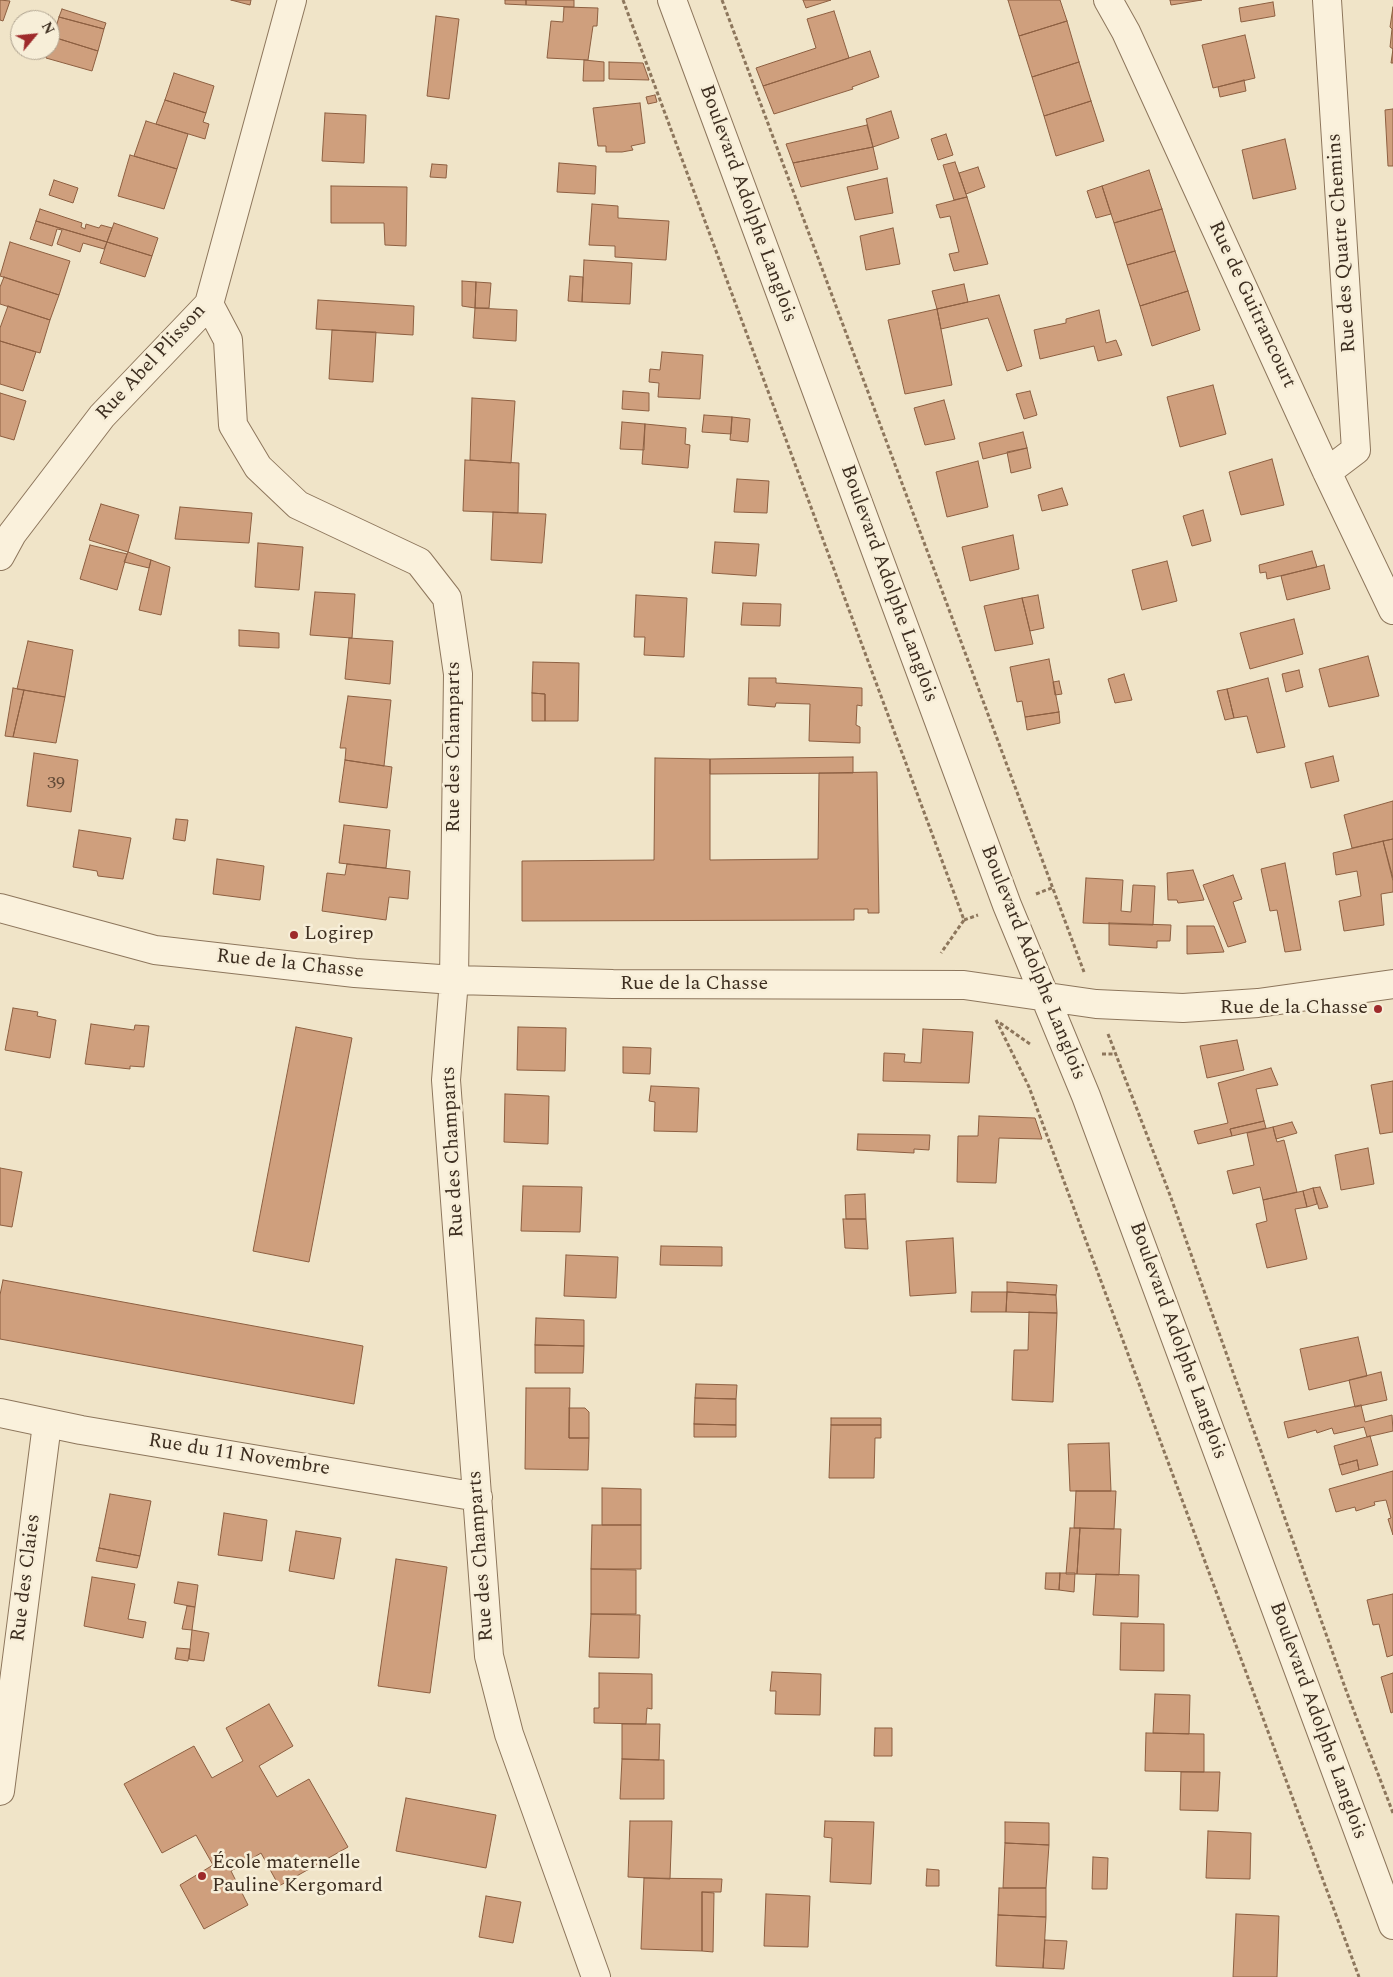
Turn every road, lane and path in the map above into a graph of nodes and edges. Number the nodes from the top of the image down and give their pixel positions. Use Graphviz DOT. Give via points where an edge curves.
graph roads {
  1 [pos="292,0"];
  2 [pos="672,0"];
  3 [pos="722,0"];
  4 [pos="1108,0"];
  5 [pos="1327,0"];
  6 [pos="209,304"];
  7 [pos="1327,472"];
  8 [pos="0,556"];
  9 [pos="1393,610"];
  10 [pos="0,908"];
  11 [pos="454,980"];
  12 [pos="1393,984"];
  13 [pos="1045,997"];
  14 [pos="1096,1004"];
  15 [pos="0,1413"];
  16 [pos="47,1424"];
  17 [pos="478,1497"];
  18 [pos="0,1791"];
  19 [pos="1393,1813"];
  20 [pos="1393,1925"];
  21 [pos="596,1977"];
  1 -- 6 [label="street, Rue Abel Plisson"];
  2 -- 13 [label="street, Boulevard Adolphe Langlois" via="1006,905"];
  3 -- 14 [label="path"];
  4 -- 7 [label="street, Rue de Guitrancourt" via="1126,32"];
  5 -- 7 [label="street, Rue des Quatre Chemins" via="1356,450"];
  6 -- 8 [label="street, Rue Abel Plisson" via="102,416 12,534"];
  6 -- 11 [label="street, Rue des Champarts" via="228,340 233,424 258,467 298,504 419,562 447,598 458,674"];
  7 -- 9 [label="street, Rue de Guitrancourt"];
  10 -- 11 [label="street, Rue de la Chasse" via="155,950 346,972"];
  11 -- 13 [label="street, Rue de la Chasse" via="964,985"];
  11 -- 17 [label="street, Rue des Champarts" via="446,1080"];
  12 -- 14 [label="street, Rue de la Chasse" via="1258,1003 1183,1008"];
  13 -- 14 [label="street, Rue de la Chasse"];
  13 -- 20 [label="street, Boulevard Adolphe Langlois" via="1086,1096"];
  14 -- 19 [label="path" via="1170,1195 1347,1693"];
  15 -- 16 [label="street, Rue du 11 Novembre"];
  16 -- 17 [label="street, Rue du 11 Novembre"];
  16 -- 18 [label="street, Rue des Claies"];
  17 -- 21 [label="street, Rue des Champarts" via="489,1656 509,1734"];
}
